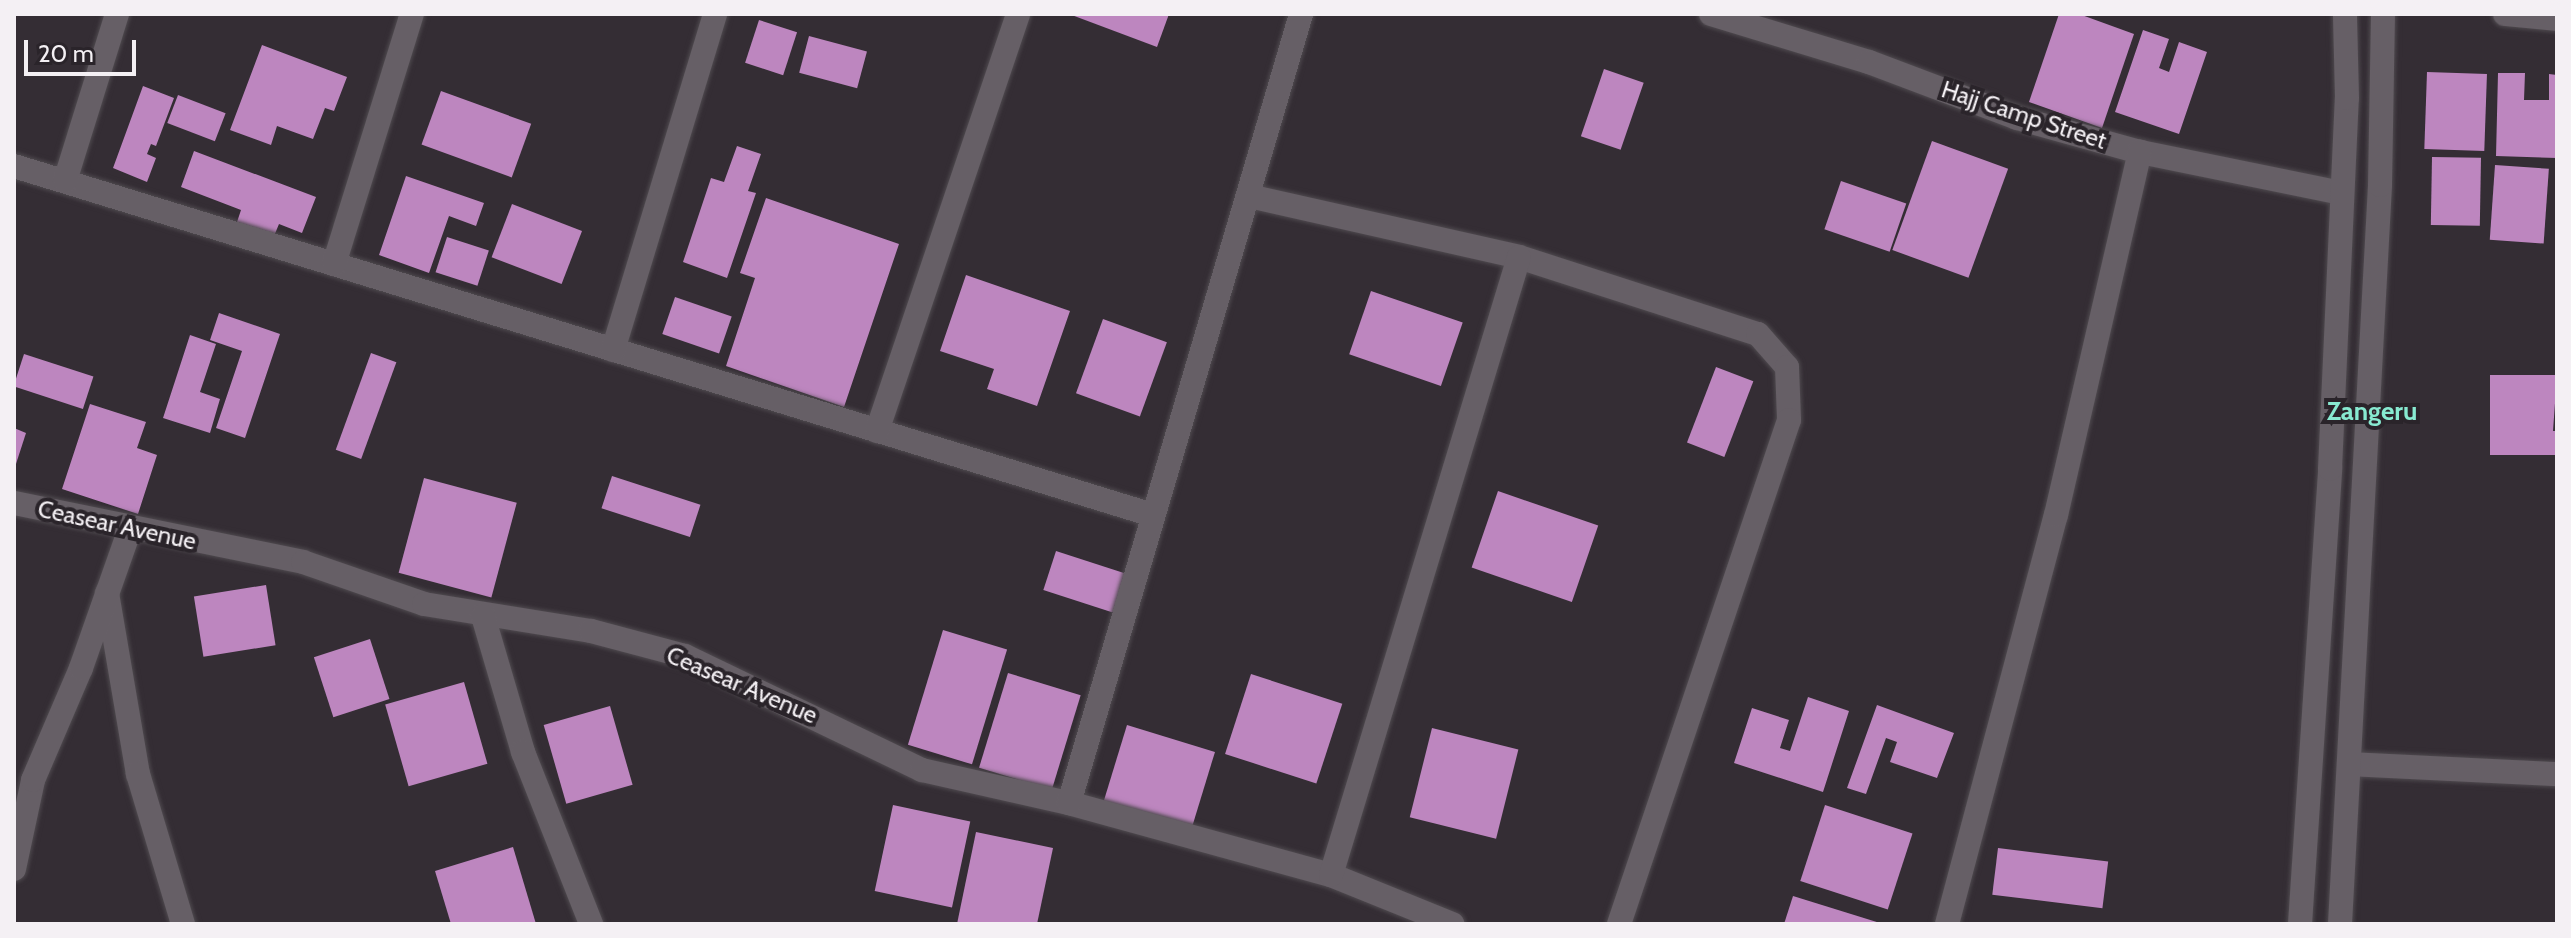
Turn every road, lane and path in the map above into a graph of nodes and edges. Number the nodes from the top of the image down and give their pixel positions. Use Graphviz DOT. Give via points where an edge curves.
graph roads {
  1 [pos="117,14"];
  2 [pos="412,14"];
  3 [pos="715,14"];
  4 [pos="1018,14"];
  5 [pos="1301,14"];
  6 [pos="1711,14"];
  7 [pos="2345,14"];
  8 [pos="2383,14"];
  9 [pos="2505,14"];
  10 [pos="2557,19"];
  11 [pos="2140,152"];
  12 [pos="14,166"];
  13 [pos="65,181"];
  14 [pos="2342,193"];
  15 [pos="1249,196"];
  16 [pos="1519,257"];
  17 [pos="334,264"];
  18 [pos="613,350"];
  19 [pos="877,431"];
  20 [pos="14,503"];
  21 [pos="1153,515"];
  22 [pos="130,529"];
  23 [pos="106,591"];
  24 [pos="483,616"];
  25 [pos="2350,764"];
  26 [pos="2557,774"];
  27 [pos="1069,803"];
  28 [pos="14,869"];
  29 [pos="1331,875"];
  30 [pos="183,924"];
  31 [pos="591,924"];
  32 [pos="1452,924"];
  33 [pos="1619,924"];
  34 [pos="1947,924"];
  35 [pos="2300,924"];
  36 [pos="2340,924"];
  1 -- 13 [label="street"];
  2 -- 17 [label="street"];
  3 -- 18 [label="street"];
  4 -- 19 [label="street"];
  5 -- 15 [label="street"];
  6 -- 11 [label="street, Hajj Camp Street" via="1869,62 2017,118"];
  7 -- 14 [label="street"];
  8 -- 25 [label="street" via="2380,185"];
  9 -- 10 [label="street"];
  11 -- 14 [label="street, Hajj Camp Street"];
  11 -- 34 [label="street" via="2056,515"];
  12 -- 13 [label="street"];
  13 -- 17 [label="street"];
  14 -- 35 [label="street"];
  15 -- 16 [label="street"];
  15 -- 21 [label="street"];
  16 -- 29 [label="street"];
  16 -- 33 [label="street" via="1758,334 1787,367 1789,420"];
  17 -- 18 [label="street"];
  18 -- 19 [label="street"];
  19 -- 21 [label="street"];
  20 -- 22 [label="street, Ceasear Avenue"];
  21 -- 27 [label="street"];
  22 -- 23 [label="street"];
  22 -- 24 [label="street, Ceasear Avenue" via="303,562 424,604"];
  23 -- 28 [label="street" via="81,668 33,780"];
  23 -- 30 [label="street" via="138,774"];
  24 -- 27 [label="street, Ceasear Avenue" via="591,631 685,656 922,770"];
  24 -- 31 [label="street" via="523,752"];
  25 -- 26 [label="street"];
  25 -- 36 [label="street"];
  27 -- 29 [label="street, Ceasear Avenue"];
  29 -- 32 [label="street, Ceasear Avenue"];
}
